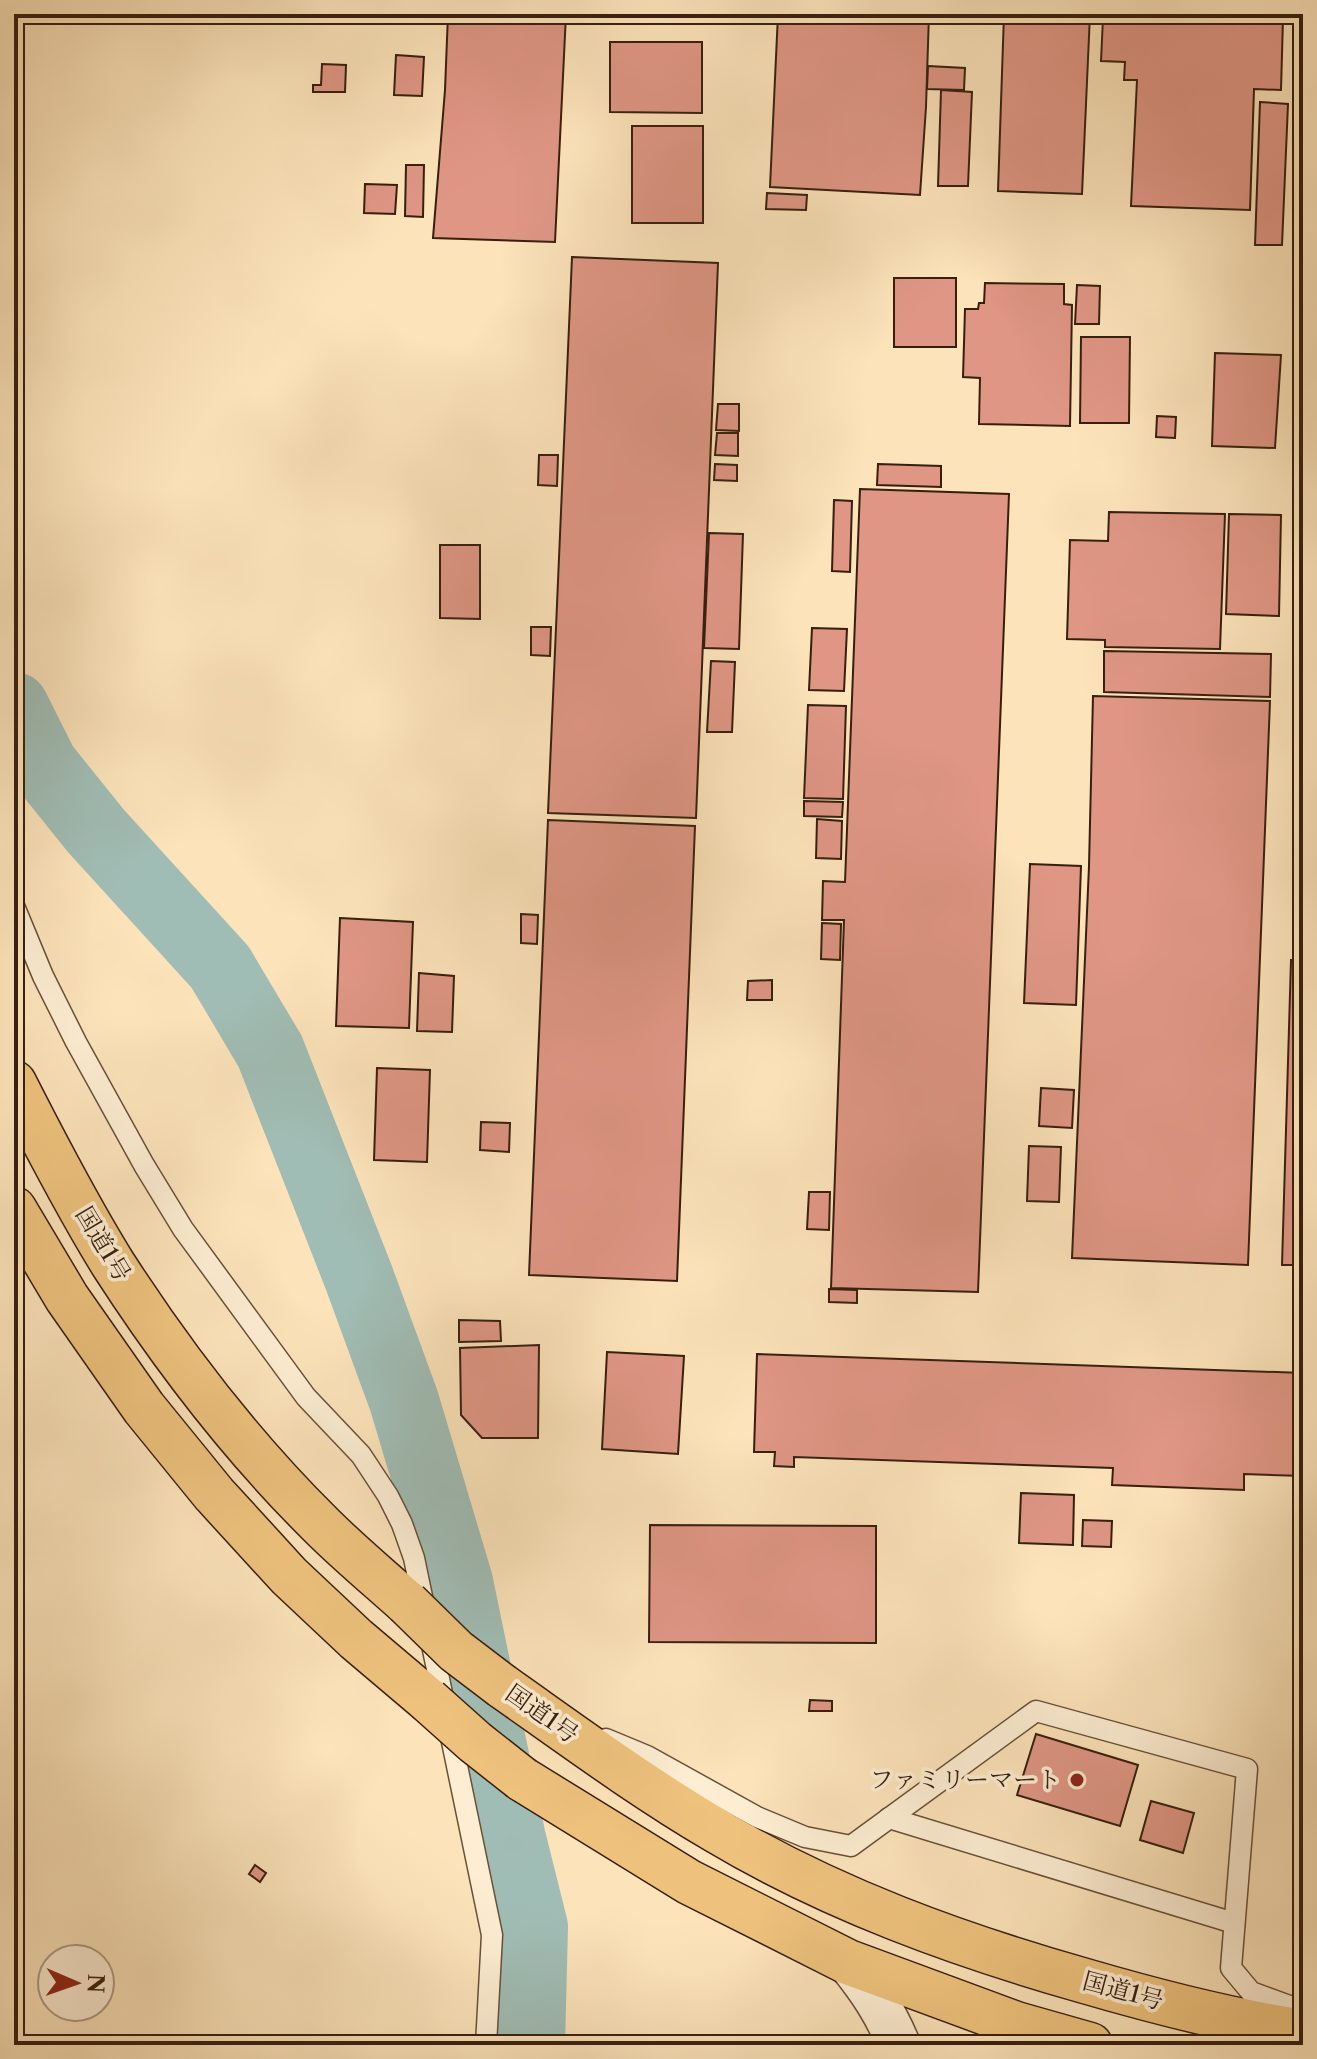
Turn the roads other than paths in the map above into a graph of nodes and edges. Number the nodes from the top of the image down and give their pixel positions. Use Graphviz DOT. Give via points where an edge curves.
graph roads {
  1 [pos="14,906"];
  2 [pos="14,1083"];
  3 [pos="14,1209"];
  4 [pos="539,1712"];
  5 [pos="889,1818"];
  6 [pos="1234,1923"];
  7 [pos="848,1962"];
  8 [pos="1303,2011"];
  9 [pos="1303,2032"];
  10 [pos="486,2045"];
  11 [pos="899,2045"];
  12 [pos="1090,2045"];
  1 -- 10 [label="lane" via="76,1042 183,1229 306,1397 361,1455 402,1524 414,1558 492,1935"];
  2 -- 4 [label="highway, 国道1号, bridge" via="113,1264 180,1361 249,1447 321,1525 456,1651"];
  3 -- 7 [label="highway, bridge" via="67,1298 136,1396 214,1494 356,1639 522,1779 689,1882"];
  4 -- 5 [label="lane" via="647,1756 757,1817 805,1837 851,1846"];
  4 -- 9 [label="highway, 国道1号" via="719,1832 892,1916 1028,1965 1149,2000"];
  5 -- 6 [label="lane"];
  5 -- 6 [label="lane" via="1036,1711 1247,1769"];
  6 -- 8 [label="lane" via="1231,1968 1251,1992"];
  7 -- 11 [label="street" via="871,1990"];
  7 -- 12 [label="highway" via="1016,2024"];
}
